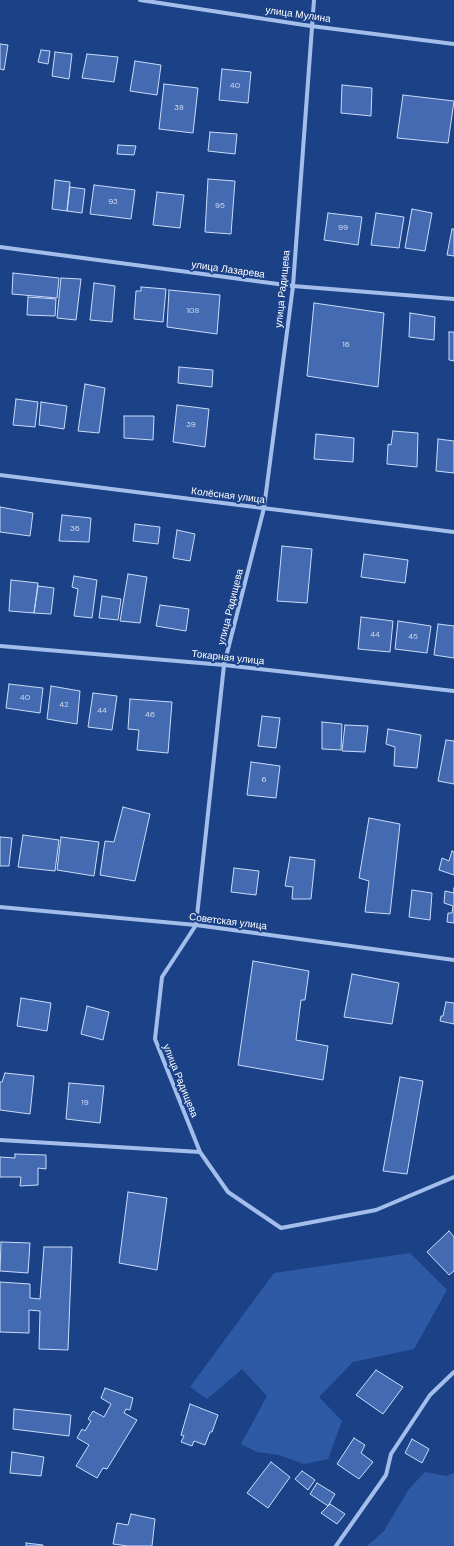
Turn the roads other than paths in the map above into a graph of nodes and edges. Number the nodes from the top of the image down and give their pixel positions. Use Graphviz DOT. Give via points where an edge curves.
graph roads {
  1 [pos="140,0"];
  2 [pos="314,0"];
  3 [pos="312,26"];
  4 [pos="454,44"];
  5 [pos="0,248"];
  6 [pos="292,286"];
  7 [pos="454,299"];
  8 [pos="0,475"];
  9 [pos="264,508"];
  10 [pos="454,532"];
  11 [pos="0,646"];
  12 [pos="224,665"];
  13 [pos="454,691"];
  14 [pos="0,907"];
  15 [pos="196,925"];
  16 [pos="454,960"];
  17 [pos="0,1140"];
  18 [pos="200,1152"];
  19 [pos="454,1177"];
  20 [pos="454,1372"];
  21 [pos="336,1546"];
  1 -- 3 [label="street, улица Мулина"];
  2 -- 3 [label="street, улица Радищева"];
  3 -- 4 [label="street, улица Мулина"];
  3 -- 6 [label="street, улица Радищева"];
  5 -- 6 [label="street, улица Лазарева"];
  6 -- 7 [label="street, улица Лазарева"];
  6 -- 9 [label="street, улица Радищева"];
  8 -- 9 [label="street, Колёсная улица"];
  9 -- 10 [label="street, Колёсная улица"];
  9 -- 12 [label="street, улица Радищева"];
  11 -- 12 [label="street, Токарная улица"];
  12 -- 13 [label="street, Токарная улица"];
  12 -- 15 [label="street, улица Радищева"];
  14 -- 15 [label="street, Советская улица"];
  15 -- 16 [label="street, Советская улица"];
  15 -- 18 [label="street, улица Радищева" via="162,977 155,1039"];
  17 -- 18 [label="street"];
  18 -- 19 [label="street, улица Радищева" via="228,1192 281,1228 376,1210"];
  20 -- 21 [label="street" via="430,1395 391,1454 386,1475"];
}
